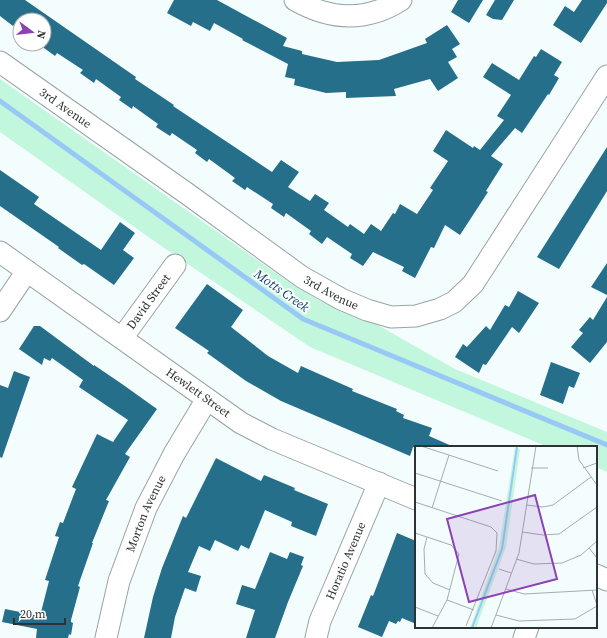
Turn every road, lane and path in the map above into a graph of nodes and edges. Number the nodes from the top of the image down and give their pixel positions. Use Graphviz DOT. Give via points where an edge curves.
graph roads {
  1 [pos="295,0"];
  2 [pos="401,0"];
  3 [pos="0,62"];
  4 [pos="607,76"];
  5 [pos="0,252"];
  6 [pos="175,265"];
  7 [pos="27,271"];
  8 [pos="0,311"];
  9 [pos="122,338"];
  10 [pos="207,398"];
  11 [pos="378,484"];
  12 [pos="415,499"];
  13 [pos="597,575"];
  14 [pos="607,580"];
  15 [pos="528,628"];
  16 [pos="106,638"];
  17 [pos="316,638"];
  18 [pos="524,638"];
  1 -- 2 [label="street" via="328,13 345,16 358,16 388,8"];
  3 -- 4 [label="street, 3rd Avenue" via="302,277 341,299 391,317 416,316 440,309 454,302 473,284"];
  5 -- 7 [label="street, Hewlett Street"];
  6 -- 9 [label="street, David Street"];
  7 -- 8 [label="street"];
  7 -- 9 [label="street, Hewlett Street"];
  9 -- 10 [label="street, Hewlett Street"];
  10 -- 11 [label="street, Hewlett Street" via="241,423 272,439"];
  10 -- 16 [label="street, Morton Avenue" via="146,508 119,581"];
  11 -- 12 [label="street, Hewlett Street"];
  11 -- 17 [label="street, Horatio Avenue" via="320,621"];
  13 -- 14 [label="street"];
  15 -- 18 [label="street"];
}
